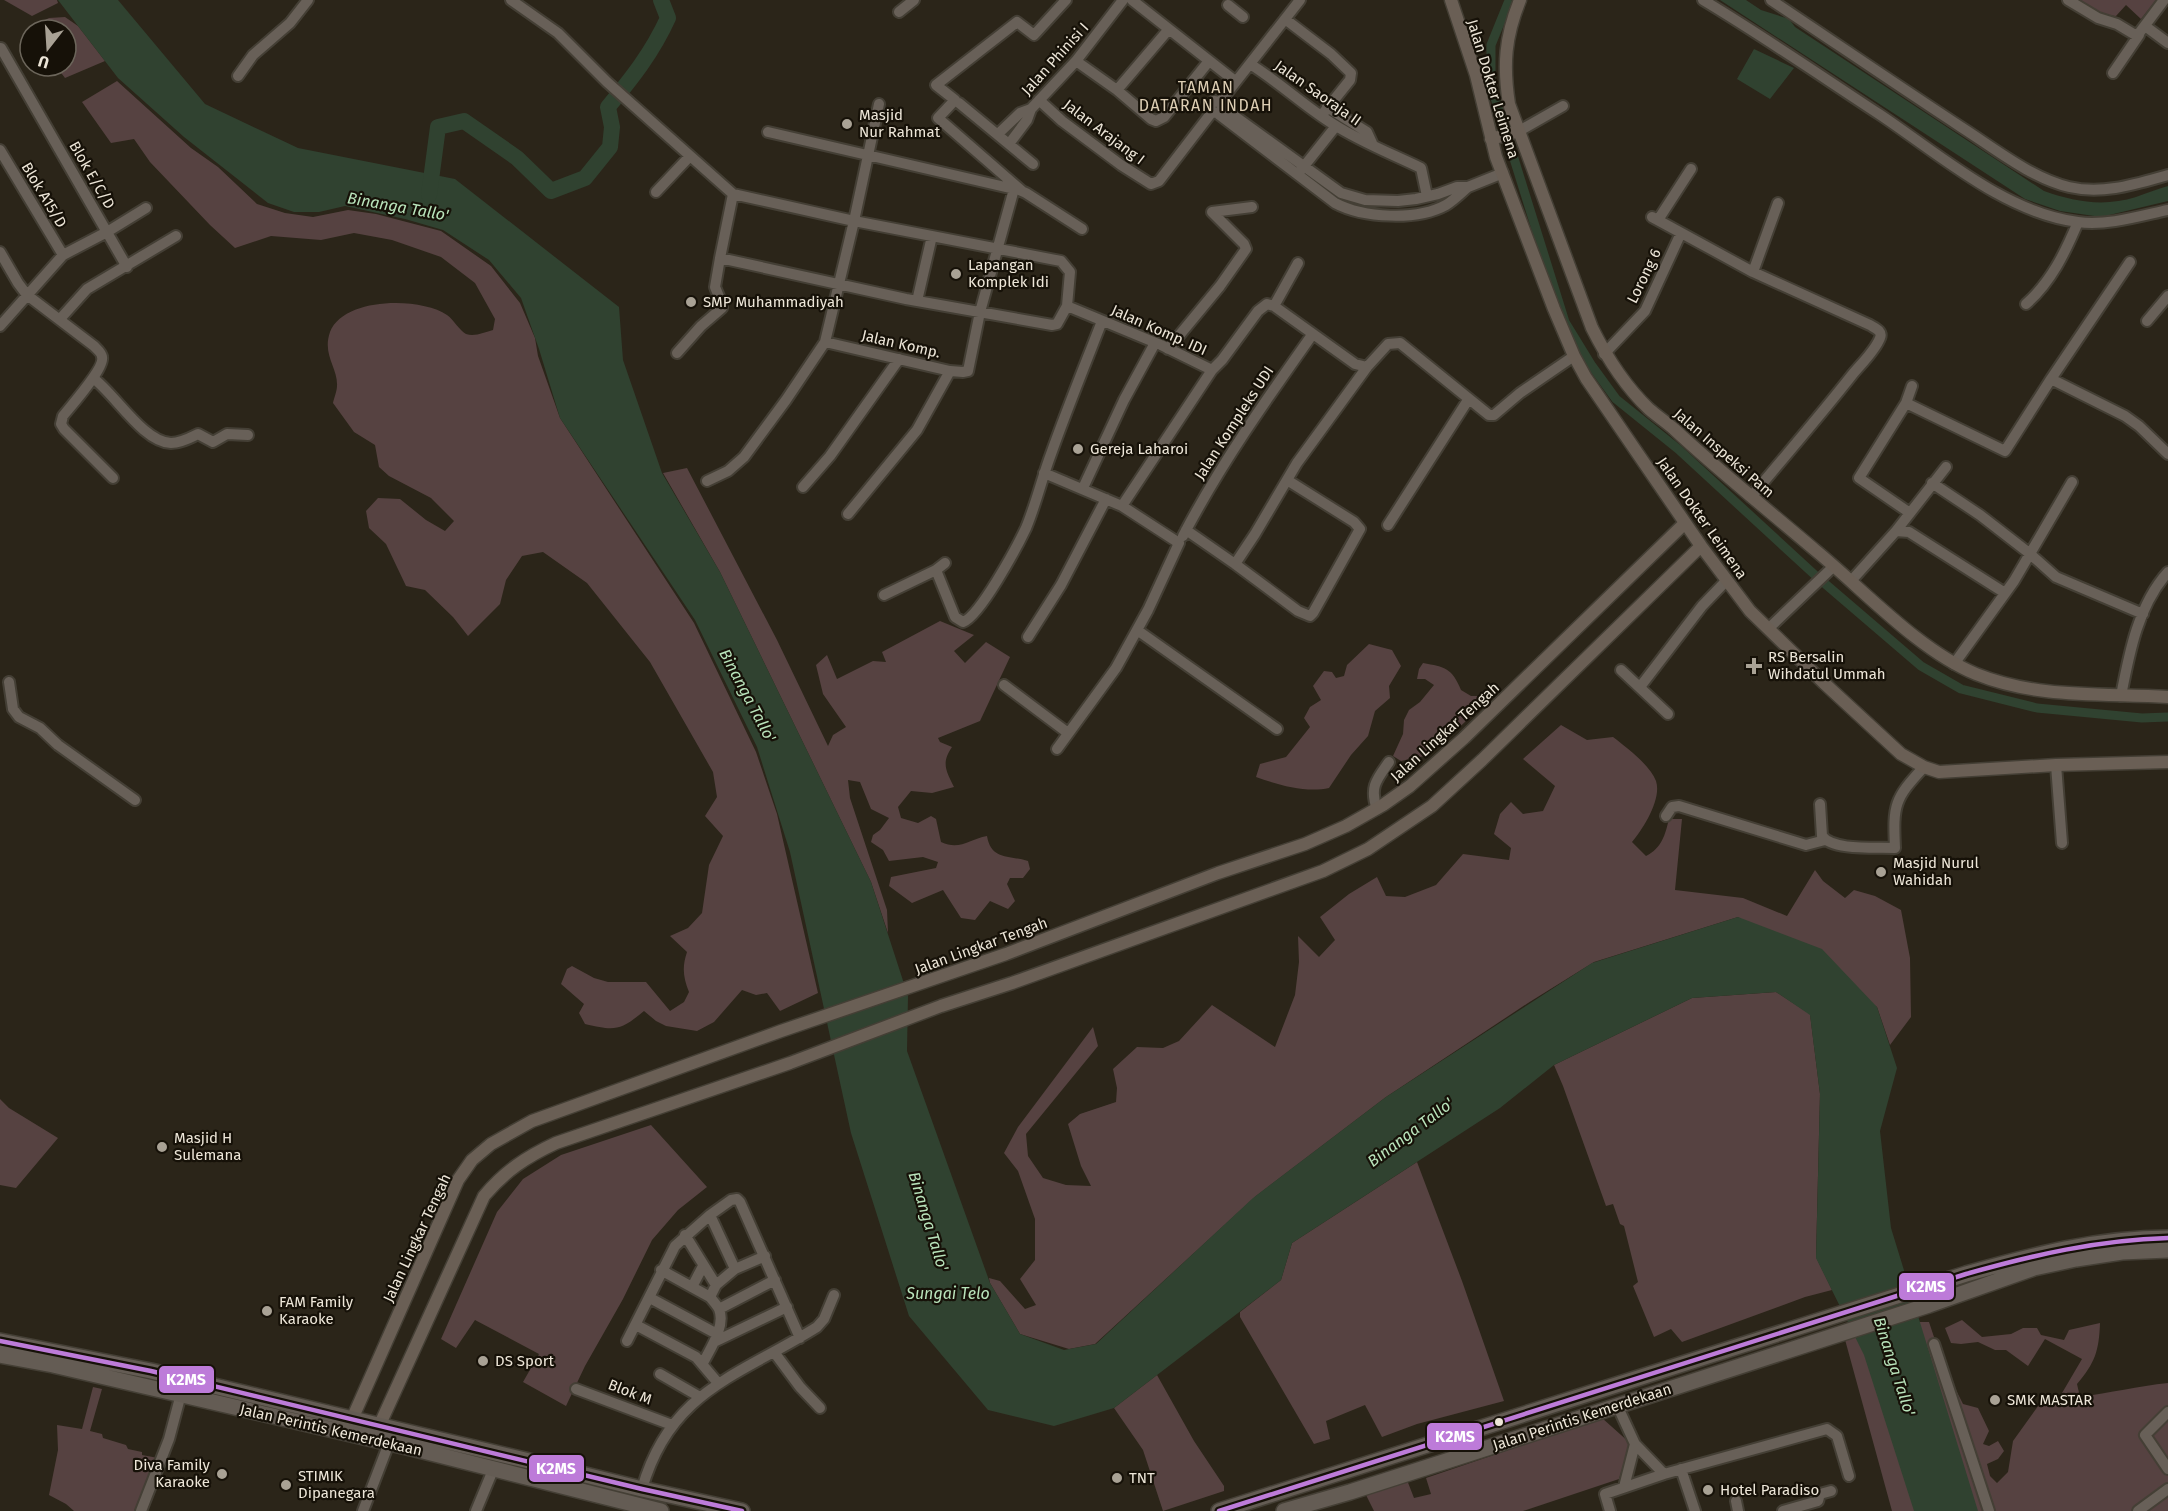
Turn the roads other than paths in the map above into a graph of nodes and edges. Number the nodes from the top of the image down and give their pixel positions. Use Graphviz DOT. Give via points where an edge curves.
graph roads {
  1 [pos="308,0"];
  2 [pos="511,0"];
  3 [pos="914,0"];
  4 [pos="1066,0"];
  5 [pos="1123,0"];
  6 [pos="1132,0"];
  7 [pos="1300,0"];
  8 [pos="1451,0"];
  9 [pos="1520,0"];
  10 [pos="1703,0"];
  11 [pos="1771,0"];
  12 [pos="2068,0"];
  13 [pos="2164,0"];
  14 [pos="1226,2"];
  15 [pos="899,12"];
  16 [pos="1243,17"];
  17 [pos="1285,19"];
  18 [pos="1169,29"];
  19 [pos="2142,31"];
  20 [pos="2168,43"];
  21 [pos="0,47"];
  22 [pos="1076,61"];
  23 [pos="1209,61"];
  24 [pos="1250,64"];
  25 [pos="2113,73"];
  26 [pos="238,76"];
  27 [pos="1235,81"];
  28 [pos="1117,90"];
  29 [pos="1039,100"];
  30 [pos="959,103"];
  31 [pos="879,104"];
  32 [pos="1563,106"];
  33 [pos="1031,109"];
  34 [pos="1217,109"];
  35 [pos="1324,112"];
  36 [pos="1336,126"];
  37 [pos="1519,131"];
  38 [pos="768,132"];
  39 [pos="998,134"];
  40 [pos="1491,139"];
  41 [pos="1372,143"];
  42 [pos="1009,144"];
  43 [pos="0,150"];
  44 [pos="868,155"];
  45 [pos="690,156"];
  46 [pos="1032,164"];
  47 [pos="1304,165"];
  48 [pos="1691,170"];
  49 [pos="1503,173"];
  50 [pos="1297,175"];
  51 [pos="2168,175"];
  52 [pos="1468,187"];
  53 [pos="1018,190"];
  54 [pos="656,192"];
  55 [pos="733,194"];
  56 [pos="1346,195"];
  57 [pos="1428,196"];
  58 [pos="1778,203"];
  59 [pos="1339,205"];
  60 [pos="1252,207"];
  61 [pos="146,208"];
  62 [pos="2168,210"];
  63 [pos="854,221"];
  64 [pos="2078,222"];
  65 [pos="1082,229"];
  66 [pos="107,232"];
  67 [pos="1681,233"];
  68 [pos="176,236"];
  69 [pos="932,236"];
  70 [pos="997,248"];
  71 [pos="0,252"];
  72 [pos="63,255"];
  73 [pos="720,258"];
  74 [pos="2130,262"];
  75 [pos="1298,263"];
  76 [pos="127,267"];
  77 [pos="0,268"];
  78 [pos="1753,272"];
  79 [pos="18,283"];
  80 [pos="838,284"];
  81 [pos="27,295"];
  82 [pos="2168,296"];
  83 [pos="917,301"];
  84 [pos="2026,304"];
  85 [pos="1067,306"];
  86 [pos="1274,306"];
  87 [pos="980,312"];
  88 [pos="60,319"];
  89 [pos="1102,321"];
  90 [pos="2147,321"];
  91 [pos="0,326"];
  92 [pos="1312,335"];
  93 [pos="825,342"];
  94 [pos="1155,343"];
  95 [pos="1168,349"];
  96 [pos="677,353"];
  97 [pos="1604,354"];
  98 [pos="1574,356"];
  99 [pos="899,359"];
  100 [pos="1367,367"];
  101 [pos="1212,370"];
  102 [pos="950,371"];
  103 [pos="93,378"];
  104 [pos="2051,379"];
  105 [pos="1912,386"];
  106 [pos="1468,400"];
  107 [pos="1906,403"];
  108 [pos="248,435"];
  109 [pos="2168,454"];
  110 [pos="1946,466"];
  111 [pos="1044,473"];
  112 [pos="114,478"];
  113 [pos="1287,480"];
  114 [pos="708,481"];
  115 [pos="2072,482"];
  116 [pos="1932,483"];
  117 [pos="804,487"];
  118 [pos="1083,488"];
  119 [pos="1751,497"];
  120 [pos="1106,499"];
  121 [pos="1122,506"];
  122 [pos="1910,513"];
  123 [pos="848,514"];
  124 [pos="1685,523"];
  125 [pos="1388,525"];
  126 [pos="1186,530"];
  127 [pos="1896,531"];
  128 [pos="1179,543"];
  129 [pos="1701,546"];
  130 [pos="2029,553"];
  131 [pos="1234,564"];
  132 [pos="1834,566"];
  133 [pos="2168,572"];
  134 [pos="1727,580"];
  135 [pos="1851,581"];
  136 [pos="2005,593"];
  137 [pos="884,595"];
  138 [pos="2143,614"];
  139 [pos="1768,629"];
  140 [pos="1137,630"];
  141 [pos="1028,637"];
  142 [pos="1954,664"];
  143 [pos="1621,670"];
  144 [pos="9,682"];
  145 [pos="1004,685"];
  146 [pos="1640,687"];
  147 [pos="2121,696"];
  148 [pos="2168,697"];
  149 [pos="1668,714"];
  150 [pos="1277,729"];
  151 [pos="1068,733"];
  152 [pos="1057,749"];
  153 [pos="1389,762"];
  154 [pos="2168,762"];
  155 [pos="2056,765"];
  156 [pos="1924,767"];
  157 [pos="135,800"];
  158 [pos="1820,804"];
  159 [pos="1377,808"];
  160 [pos="1666,816"];
  161 [pos="1825,840"];
  162 [pos="2062,843"];
  163 [pos="710,1215"];
  164 [pos="685,1235"];
  165 [pos="2168,1238"];
  166 [pos="2168,1250"];
  167 [pos="765,1256"];
  168 [pos="703,1266"];
  169 [pos="735,1269"];
  170 [pos="661,1270"];
  171 [pos="775,1280"];
  172 [pos="716,1286"];
  173 [pos="692,1287"];
  174 [pos="834,1295"];
  175 [pos="710,1297"];
  176 [pos="650,1298"];
  177 [pos="787,1307"];
  178 [pos="719,1309"];
  179 [pos="636,1324"];
  180 [pos="715,1338"];
  181 [pos="800,1338"];
  182 [pos="0,1341"];
  183 [pos="627,1341"];
  184 [pos="1934,1344"];
  185 [pos="774,1352"];
  186 [pos="0,1355"];
  187 [pos="703,1363"];
  188 [pos="660,1374"];
  189 [pos="718,1383"];
  190 [pos="576,1389"];
  191 [pos="181,1394"];
  192 [pos="700,1397"];
  193 [pos="1617,1405"];
  194 [pos="820,1408"];
  195 [pos="2168,1412"];
  196 [pos="380,1425"];
  197 [pos="672,1425"];
  198 [pos="349,1426"];
  199 [pos="373,1440"];
  200 [pos="389,1443"];
  201 [pos="1635,1444"];
  202 [pos="1681,1469"];
  203 [pos="2168,1469"];
  204 [pos="493,1470"];
  205 [pos="1664,1474"];
  206 [pos="1849,1476"];
  207 [pos="1624,1488"];
  208 [pos="642,1489"];
  209 [pos="2168,1489"];
  210 [pos="1831,1491"];
  211 [pos="1820,1506"];
  212 [pos="141,1511"];
  213 [pos="363,1511"];
  214 [pos="476,1511"];
  215 [pos="661,1511"];
  216 [pos="742,1511"];
  217 [pos="1219,1511"];
  218 [pos="1286,1511"];
  219 [pos="1610,1511"];
  220 [pos="1695,1511"];
  221 [pos="1783,1511"];
  222 [pos="1989,1511"];
  223 [pos="2138,1511"];
  1 -- 26 [label="street" via="290,24 257,51"];
  2 -- 45 [label="street" via="558,33"];
  3 -- 15 [label="street"];
  4 -- 53 [label="street" via="1034,35 1017,22 936,84 955,100 938,118"];
  5 -- 22 [label="street, Jalan Phinisi I"];
  6 -- 18 [label="street"];
  7 -- 17 [label="street"];
  8 -- 40 [label="main road, Jalan Dokter Leimena" via="1476,75"];
  9 -- 37 [label="main road, Jalan Inspeksi Pam" via="1511,21 1504,67 1509,104"];
  10 -- 64 [label="street" via="1970,177 2021,204"];
  11 -- 51 [label="street" via="1989,145 2055,183 2106,189"];
  12 -- 19 [label="street" via="2134,35"];
  13 -- 19 [label="street"];
  14 -- 16 [label="street"];
  17 -- 24 [label="street"];
  17 -- 35 [label="street" via="1352,73"];
  18 -- 23 [label="street"];
  18 -- 28 [label="street"];
  19 -- 20 [label="street"];
  19 -- 25 [label="street"];
  21 -- 66 [label="street, Blok E/C/D"];
  22 -- 28 [label="street"];
  22 -- 29 [label="street, Jalan Phinisi I"];
  23 -- 27 [label="street"];
  23 -- 28 [label="street" via="1159,120 1151,119"];
  24 -- 27 [label="street"];
  24 -- 35 [label="street, Jalan Saoraja II"];
  27 -- 34 [label="street"];
  29 -- 33 [label="street, Jalan Phinisi I"];
  29 -- 34 [label="street, Jalan Arajang I" via="1121,165 1154,184"];
  30 -- 39 [label="street"];
  31 -- 44 [label="street"];
  32 -- 37 [label="street"];
  33 -- 39 [label="street, Jalan Phinisi I" via="1020,113"];
  33 -- 42 [label="street, Jalan Phinisi I"];
  34 -- 47 [label="street"];
  34 -- 50 [label="street"];
  35 -- 36 [label="street, Jalan Saoraja II"];
  35 -- 41 [label="street, Jalan Saoraja II" via="1367,132"];
  36 -- 41 [label="street, Jalan Saoraja II"];
  36 -- 47 [label="street"];
  37 -- 40 [label="main road"];
  37 -- 97 [label="main road, Jalan Inspeksi Pam"];
  38 -- 44 [label="street"];
  39 -- 42 [label="street"];
  40 -- 49 [label="main road, Jalan Dokter Leimena"];
  41 -- 57 [label="street, Jalan Saoraja II" via="1421,168"];
  42 -- 46 [label="street"];
  43 -- 72 [label="street, Blok A15/D"];
  44 -- 53 [label="street"];
  44 -- 63 [label="street"];
  45 -- 54 [label="street"];
  45 -- 55 [label="street"];
  47 -- 50 [label="street"];
  47 -- 56 [label="street"];
  48 -- 67 [label="street" via="1655,219"];
  49 -- 52 [label="street"];
  49 -- 98 [label="main road, Jalan Dokter Leimena"];
  50 -- 59 [label="street"];
  52 -- 57 [label="street"];
  52 -- 59 [label="street" via="1445,206 1401,216 1370,214"];
  53 -- 65 [label="street"];
  53 -- 70 [label="street, Jalan Komp."];
  55 -- 63 [label="street"];
  55 -- 73 [label="street"];
  56 -- 57 [label="street" via="1398,201"];
  56 -- 59 [label="street"];
  58 -- 78 [label="street"];
  60 -- 95 [label="street" via="1212,212 1246,249"];
  61 -- 66 [label="street"];
  62 -- 64 [label="street"];
  63 -- 69 [label="street"];
  63 -- 80 [label="street"];
  64 -- 84 [label="street" via="2047,283"];
  66 -- 72 [label="street"];
  66 -- 76 [label="street, Blok E/C/D"];
  67 -- 78 [label="street"];
  67 -- 97 [label="street, Lorong 6" via="1645,311"];
  68 -- 76 [label="street"];
  69 -- 70 [label="street"];
  69 -- 83 [label="street"];
  70 -- 85 [label="street" via="1064,263 1070,272"];
  70 -- 87 [label="street, Jalan Komp."];
  71 -- 79 [label="street"];
  72 -- 81 [label="street"];
  73 -- 80 [label="street"];
  73 -- 96 [label="street" via="715,287 722,308"];
  74 -- 104 [label="street"];
  75 -- 86 [label="street"];
  76 -- 88 [label="street" via="87,289"];
  77 -- 79 [label="street"];
  78 -- 119 [label="street" via="1870,325 1881,337"];
  79 -- 81 [label="street"];
  80 -- 83 [label="street"];
  80 -- 93 [label="street"];
  81 -- 88 [label="street"];
  81 -- 91 [label="street"];
  82 -- 90 [label="street"];
  83 -- 87 [label="street"];
  85 -- 87 [label="street" via="1054,325"];
  85 -- 89 [label="street, Jalan Komp. IDI"];
  86 -- 92 [label="street"];
  86 -- 101 [label="street, Jalan Komp. IDI" via="1267,304 1258,311"];
  87 -- 102 [label="street, Jalan Komp." via="968,371"];
  88 -- 103 [label="street" via="101,354 102,361"];
  89 -- 94 [label="street, Jalan Komp. IDI"];
  89 -- 111 [label="street"];
  92 -- 100 [label="street" via="1355,364"];
  92 -- 126 [label="street, Jalan Kompleks UDI" via="1254,416"];
  93 -- 99 [label="street, Jalan Komp."];
  93 -- 114 [label="street" via="744,457 729,471"];
  94 -- 95 [label="street, Jalan Komp. IDI"];
  94 -- 118 [label="street"];
  95 -- 101 [label="street, Jalan Komp. IDI"];
  97 -- 119 [label="main road, Jalan Inspeksi Pam" via="1650,409"];
  98 -- 106 [label="street" via="1494,415 1484,413"];
  98 -- 124 [label="main road, Jalan Dokter Leimena"];
  99 -- 102 [label="street, Jalan Komp."];
  99 -- 117 [label="street"];
  100 -- 106 [label="street" via="1388,344 1400,343"];
  100 -- 113 [label="street"];
  101 -- 121 [label="street"];
  102 -- 123 [label="street" via="917,430"];
  103 -- 108 [label="street" via="146,431 164,442 180,442 198,434 213,442 227,434"];
  103 -- 112 [label="street" via="61,424"];
  104 -- 107 [label="street" via="2005,451"];
  104 -- 109 [label="street" via="2125,416"];
  105 -- 107 [label="street"];
  106 -- 125 [label="street"];
  107 -- 122 [label="street" via="1859,478"];
  110 -- 116 [label="street"];
  111 -- 118 [label="street"];
  111 -- 137 [label="street" via="1019,542 967,621 955,617 940,567"];
  113 -- 131 [label="street"];
  113 -- 131 [label="street" via="1360,529 1313,613 1310,616 1298,611"];
  115 -- 130 [label="street"];
  116 -- 122 [label="street"];
  116 -- 130 [label="street"];
  118 -- 120 [label="street"];
  119 -- 132 [label="main road, Jalan Inspeksi Pam"];
  120 -- 121 [label="street"];
  120 -- 141 [label="street" via="1061,585"];
  121 -- 128 [label="street"];
  122 -- 127 [label="street"];
  124 -- 129 [label="main road, Jalan Dokter Leimena"];
  124 -- 159 [label="main road, Jalan Lingkar Tengah" via="1464,738 1410,786"];
  126 -- 128 [label="street, Jalan Kompleks UDI"];
  126 -- 131 [label="street"];
  127 -- 135 [label="street"];
  127 -- 136 [label="street" via="1909,532"];
  128 -- 140 [label="street, Jalan Kompleks UDI"];
  129 -- 134 [label="main road, Jalan Dokter Leimena"];
  129 -- 196 [label="main road" via="1432,806 1368,849 1323,872 530,1154 484,1196"];
  130 -- 136 [label="street"];
  130 -- 138 [label="street" via="2062,580"];
  132 -- 135 [label="main road, Jalan Inspeksi Pam"];
  132 -- 139 [label="street"];
  133 -- 138 [label="street"];
  134 -- 139 [label="main road, Jalan Dokter Leimena"];
  134 -- 146 [label="street"];
  135 -- 142 [label="main road, Jalan Inspeksi Pam"];
  136 -- 142 [label="street"];
  138 -- 147 [label="street"];
  139 -- 156 [label="main road, Jalan Dokter Leimena" via="1901,754"];
  140 -- 150 [label="street"];
  140 -- 151 [label="street, Jalan Kompleks UDI" via="1116,668"];
  142 -- 147 [label="main road, Jalan Inspeksi Pam" via="1977,675 2031,689"];
  143 -- 146 [label="street"];
  144 -- 157 [label="street" via="13,709 19,717 40,728"];
  145 -- 151 [label="street"];
  146 -- 149 [label="street"];
  147 -- 148 [label="main road, Jalan Inspeksi Pam"];
  151 -- 152 [label="street, Jalan Kompleks UDI"];
  153 -- 159 [label="street" via="1374,786"];
  154 -- 155 [label="main road, Jalan Dokter Leimena"];
  155 -- 156 [label="main road, Jalan Dokter Leimena" via="1940,772"];
  155 -- 162 [label="street"];
  156 -- 161 [label="street" via="1896,802 1894,848 1840,846"];
  158 -- 161 [label="street"];
  159 -- 198 [label="main road, Jalan Lingkar Tengah" via="1305,844 532,1121 491,1144 472,1160 458,1180"];
  160 -- 161 [label="street" via="1672,807 1679,806 1806,845"];
  163 -- 164 [label="street"];
  163 -- 167 [label="street" via="731,1200 739,1200"];
  163 -- 169 [label="street"];
  164 -- 168 [label="street"];
  164 -- 170 [label="street"];
  165 -- 217 [label="highway, Jalan Perintis Kemerdekaan" via="2099,1242 2044,1252"];
  166 -- 193 [label="highway, Jalan Perintis Kemerdekaan" via="2122,1252 2034,1268"];
  167 -- 169 [label="street"];
  167 -- 171 [label="street"];
  168 -- 172 [label="street"];
  168 -- 173 [label="street"];
  169 -- 172 [label="street"];
  170 -- 173 [label="street"];
  170 -- 176 [label="street"];
  171 -- 177 [label="street"];
  171 -- 178 [label="street"];
  172 -- 175 [label="street"];
  173 -- 175 [label="street"];
  174 -- 181 [label="street" via="820,1324"];
  175 -- 178 [label="street"];
  176 -- 179 [label="street"];
  176 -- 180 [label="street"];
  177 -- 180 [label="street"];
  177 -- 181 [label="street"];
  178 -- 180 [label="street"];
  179 -- 183 [label="street"];
  179 -- 187 [label="street"];
  180 -- 187 [label="street"];
  181 -- 185 [label="street"];
  182 -- 198 [label="highway, Jalan Perintis Kemerdekaan" via="151,1371"];
  184 -- 222 [label="street"];
  185 -- 189 [label="street"];
  185 -- 194 [label="street"];
  186 -- 191 [label="highway, Jalan Perintis Kemerdekaan"];
  187 -- 189 [label="street"];
  188 -- 192 [label="street"];
  189 -- 192 [label="street"];
  190 -- 197 [label="street, Blok M"];
  191 -- 198 [label="highway, Jalan Perintis Kemerdekaan"];
  191 -- 212 [label="street" via="169,1439"];
  192 -- 197 [label="street"];
  193 -- 201 [label="street"];
  193 -- 218 [label="highway, Jalan Perintis Kemerdekaan"];
  195 -- 203 [label="street" via="2145,1435"];
  196 -- 198 [label="highway, Jalan Perintis Kemerdekaan"];
  196 -- 199 [label="main road"];
  196 -- 208 [label="highway, Jalan Perintis Kemerdekaan"];
  197 -- 208 [label="street" via="648,1469"];
  198 -- 199 [label="highway, Jalan Perintis Kemerdekaan"];
  199 -- 200 [label="highway, Jalan Perintis Kemerdekaan"];
  200 -- 204 [label="highway, Jalan Perintis Kemerdekaan"];
  200 -- 213 [label="street"];
  201 -- 205 [label="street"];
  201 -- 207 [label="street"];
  202 -- 205 [label="street"];
  202 -- 206 [label="street" via="1827,1429 1837,1436"];
  202 -- 220 [label="street"];
  204 -- 214 [label="street"];
  204 -- 215 [label="highway, Jalan Perintis Kemerdekaan"];
  205 -- 207 [label="street"];
  207 -- 219 [label="street" via="1605,1494"];
  208 -- 216 [label="highway, Jalan Perintis Kemerdekaan"];
  209 -- 223 [label="street"];
  210 -- 211 [label="street" via="1820,1494"];
  211 -- 221 [label="street"];
}
